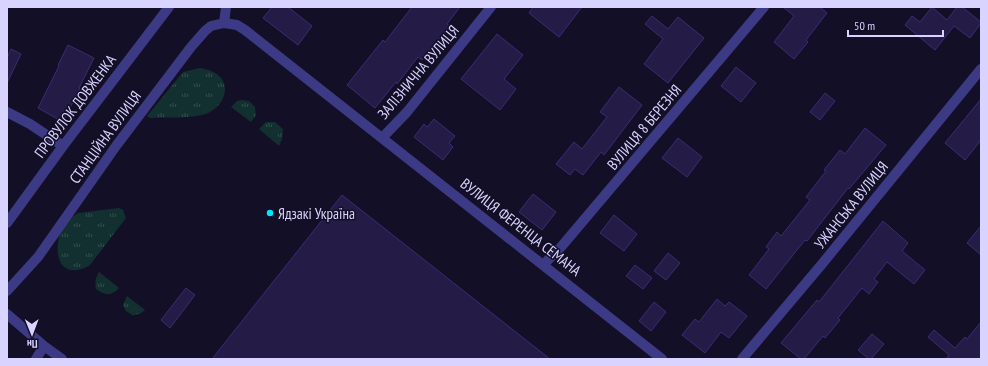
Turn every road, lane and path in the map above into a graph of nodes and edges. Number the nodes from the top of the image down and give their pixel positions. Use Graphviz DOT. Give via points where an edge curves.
graph roads {
  1 [pos="169,7"];
  2 [pos="226,7"];
  3 [pos="491,7"];
  4 [pos="764,7"];
  5 [pos="224,23"];
  6 [pos="981,68"];
  7 [pos="7,112"];
  8 [pos="383,137"];
  9 [pos="63,146"];
  10 [pos="7,223"];
  11 [pos="544,264"];
  12 [pos="7,291"];
  13 [pos="7,314"];
  14 [pos="44,346"];
  15 [pos="36,359"];
  16 [pos="62,359"];
  17 [pos="662,359"];
  18 [pos="742,359"];
  1 -- 9 [label="street, ПРОВУЛОК ДОВЖЕНКА"];
  2 -- 5 [label="street"];
  3 -- 8 [label="street, ЗАЛІЗНИЧНА ВУЛИЦЯ"];
  4 -- 11 [label="street, ВУЛИЦЯ 8 БЕРЕЗНЯ"];
  5 -- 8 [label="street, ВУЛИЦЯ ФЕРЕНЦА СЕМАНА" via="237,25 245,30"];
  5 -- 12 [label="street, СТАНЦІЙНА ВУЛИЦЯ" via="211,26 191,47 116,146 38,257"];
  6 -- 18 [label="street, УЖАНСЬКА ВУЛИЦЯ"];
  7 -- 9 [label="street"];
  8 -- 11 [label="street, ВУЛИЦЯ ФЕРЕНЦА СЕМАНА"];
  9 -- 10 [label="street, ПРОВУЛОК ДОВЖЕНКА"];
  11 -- 17 [label="street, ВУЛИЦЯ ФЕРЕНЦА СЕМАНА"];
  13 -- 14 [label="street"];
  14 -- 15 [label="street"];
  14 -- 16 [label="street"];
}
